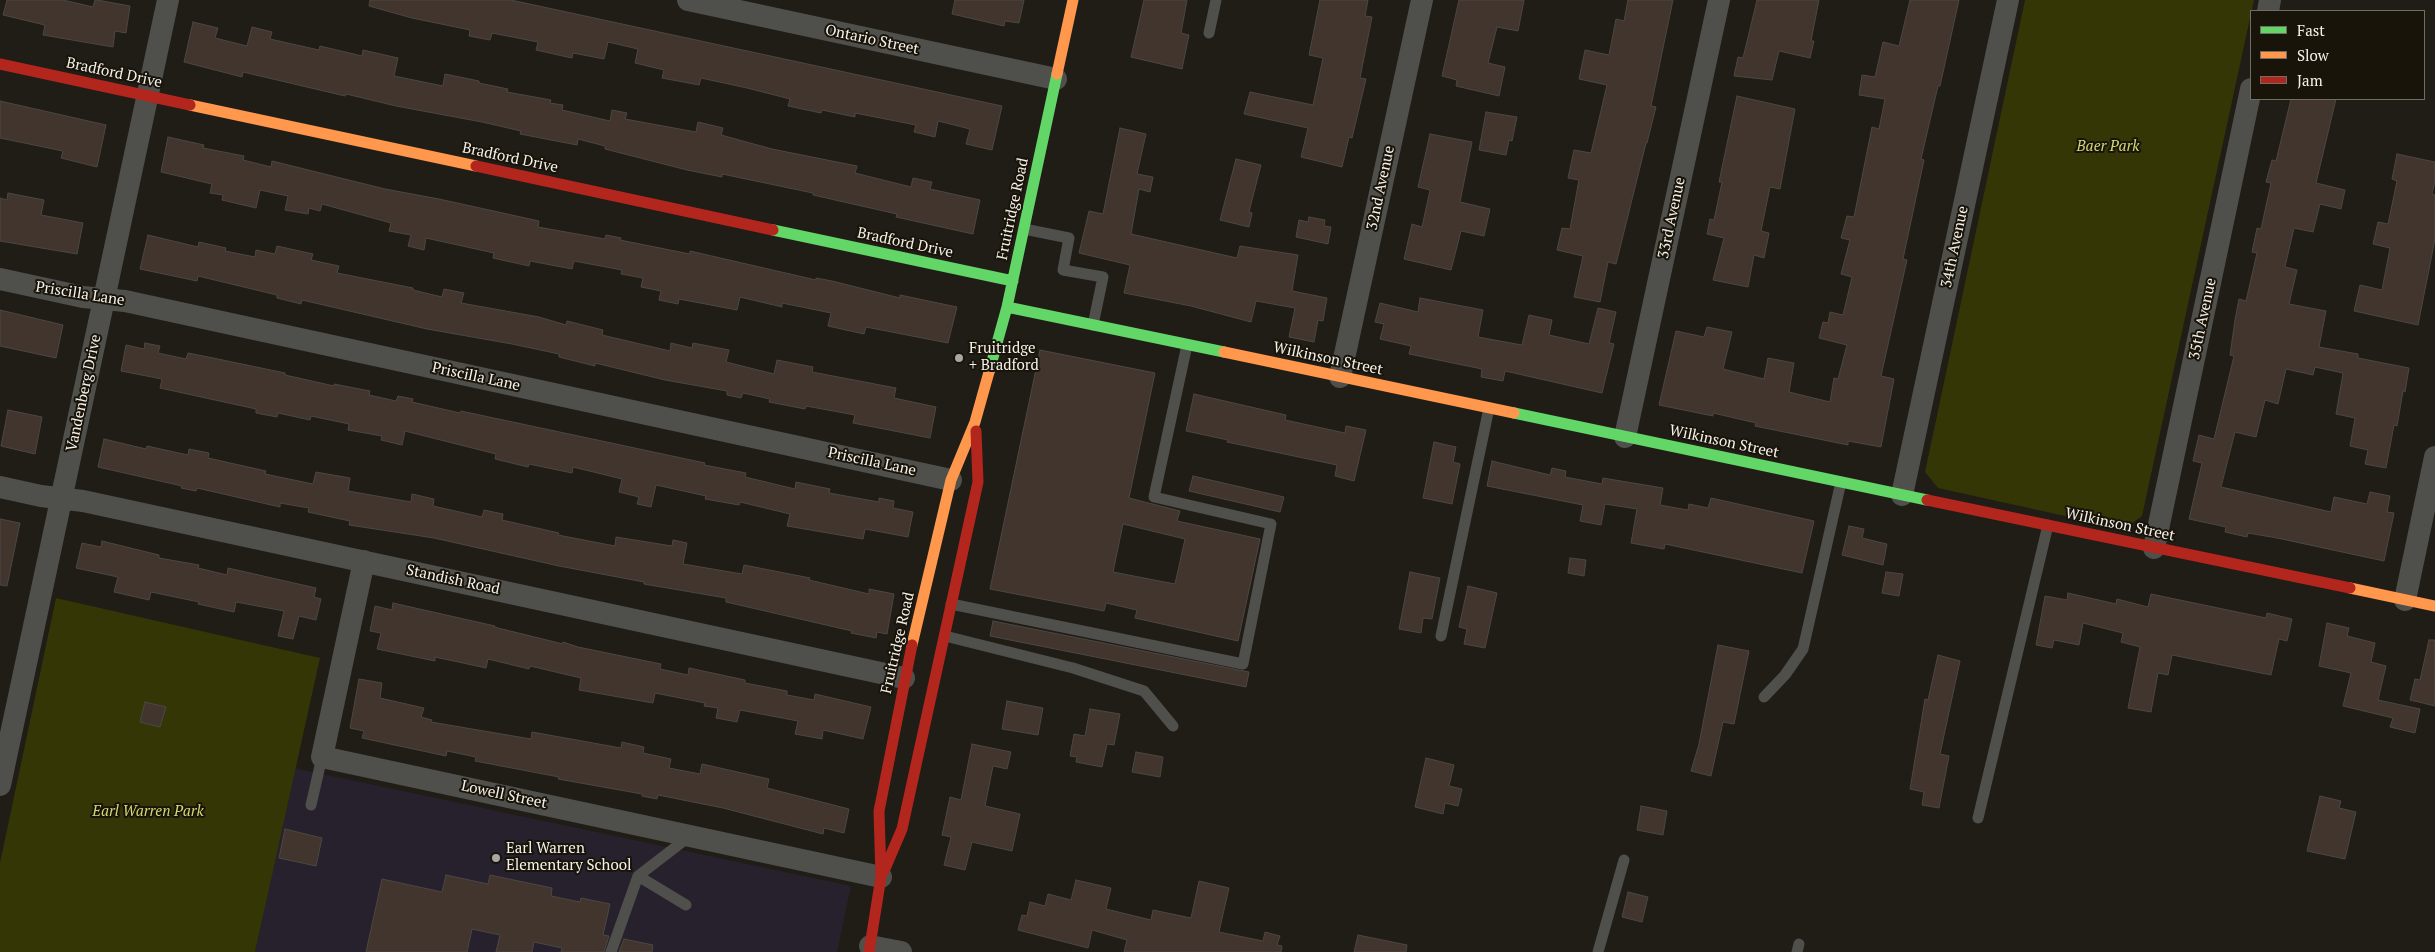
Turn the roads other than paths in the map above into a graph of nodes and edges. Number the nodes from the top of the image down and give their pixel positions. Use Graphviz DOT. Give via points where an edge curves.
graph roads {
  1 [pos="168,0"];
  2 [pos="688,0"];
  3 [pos="1073,0"];
  4 [pos="1216,0"];
  5 [pos="1422,0"];
  6 [pos="1719,0"];
  7 [pos="2008,0"];
  8 [pos="1209,32"];
  9 [pos="0,64"];
  10 [pos="1056,79"];
  11 [pos="2250,94"];
  12 [pos="148,96"];
  13 [pos="1024,229"];
  14 [pos="0,279"];
  15 [pos="1013,281"];
  16 [pos="104,299"];
  17 [pos="1007,307"];
  18 [pos="1093,325"];
  19 [pos="1187,345"];
  20 [pos="1340,377"];
  21 [pos="1489,408"];
  22 [pos="976,422"];
  23 [pos="1625,437"];
  24 [pos="2435,457"];
  25 [pos="951,480"];
  26 [pos="1841,482"];
  27 [pos="0,487"];
  28 [pos="1902,495"];
  29 [pos="62,499"];
  30 [pos="2048,525"];
  31 [pos="2154,548"];
  32 [pos="364,561"];
  33 [pos="2405,600"];
  34 [pos="951,604"];
  35 [pos="2435,606"];
  36 [pos="944,636"];
  37 [pos="1441,636"];
  38 [pos="904,678"];
  39 [pos="1764,697"];
  40 [pos="9,701"];
  41 [pos="1172,726"];
  42 [pos="322,757"];
  43 [pos="0,785"];
  44 [pos="310,805"];
  45 [pos="1978,818"];
  46 [pos="691,835"];
  47 [pos="1624,860"];
  48 [pos="638,876"];
  49 [pos="881,878"];
  50 [pos="686,905"];
  51 [pos="870,949"];
  52 [pos="611,952"];
  53 [pos="901,952"];
  54 [pos="1598,952"];
  1 -- 12 [label="street, Vandenberg Drive"];
  2 -- 10 [label="street, Ontario Street"];
  3 -- 10 [label="street, Fruitridge Road"];
  4 -- 8 [label="lane"];
  5 -- 20 [label="street, 32nd Avenue"];
  6 -- 23 [label="street, 33rd Avenue"];
  7 -- 28 [label="street, 34th Avenue"];
  9 -- 12 [label="street, Bradford Drive"];
  10 -- 13 [label="street, Fruitridge Road"];
  11 -- 31 [label="street, 35th Avenue"];
  12 -- 15 [label="street, Bradford Drive"];
  12 -- 16 [label="street, Vandenberg Drive"];
  13 -- 15 [label="street, Fruitridge Road"];
  13 -- 18 [label="lane" via="1069,238 1063,270 1103,277"];
  14 -- 16 [label="street, Priscilla Lane"];
  15 -- 17 [label="street, Fruitridge Road"];
  16 -- 25 [label="street, Priscilla Lane"];
  16 -- 29 [label="street, Vandenberg Drive"];
  17 -- 18 [label="street, Wilkinson Street"];
  17 -- 22 [label="street, Fruitridge Road"];
  18 -- 19 [label="street, Wilkinson Street"];
  19 -- 20 [label="street, Wilkinson Street"];
  19 -- 34 [label="lane" via="1154,497 1271,524 1243,664"];
  20 -- 21 [label="street, Wilkinson Street"];
  21 -- 23 [label="street, Wilkinson Street"];
  21 -- 37 [label="lane"];
  22 -- 25 [label="street, Fruitridge Road"];
  22 -- 34 [label="street, Fruitridge Road" via="978,482"];
  23 -- 26 [label="street, Wilkinson Street"];
  24 -- 33 [label="street"];
  25 -- 38 [label="street, Fruitridge Road"];
  26 -- 28 [label="street, Wilkinson Street"];
  26 -- 39 [label="lane" via="1803,649"];
  27 -- 29 [label="street, Standish Road"];
  28 -- 30 [label="street, Wilkinson Street"];
  29 -- 32 [label="street, Standish Road"];
  29 -- 40 [label="street, Vandenberg Drive"];
  30 -- 31 [label="street, Wilkinson Street"];
  30 -- 45 [label="lane"];
  31 -- 33 [label="street, Wilkinson Street"];
  32 -- 38 [label="street, Standish Road"];
  32 -- 42 [label="street"];
  33 -- 35 [label="street, Wilkinson Street"];
  34 -- 36 [label="street, Fruitridge Road"];
  36 -- 41 [label="lane" via="1073,668 1144,691"];
  36 -- 49 [label="street, Fruitridge Road" via="902,829"];
  38 -- 49 [label="street, Fruitridge Road" via="879,811"];
  40 -- 43 [label="street, Vandenberg Drive"];
  42 -- 44 [label="lane"];
  42 -- 46 [label="street, Lowell Street"];
  46 -- 48 [label="lane"];
  46 -- 49 [label="street, Lowell Street"];
  47 -- 54 [label="lane"];
  48 -- 50 [label="lane"];
  48 -- 52 [label="lane"];
  49 -- 51 [label="street, Fruitridge Road"];
  51 -- 53 [label="street"];
}
